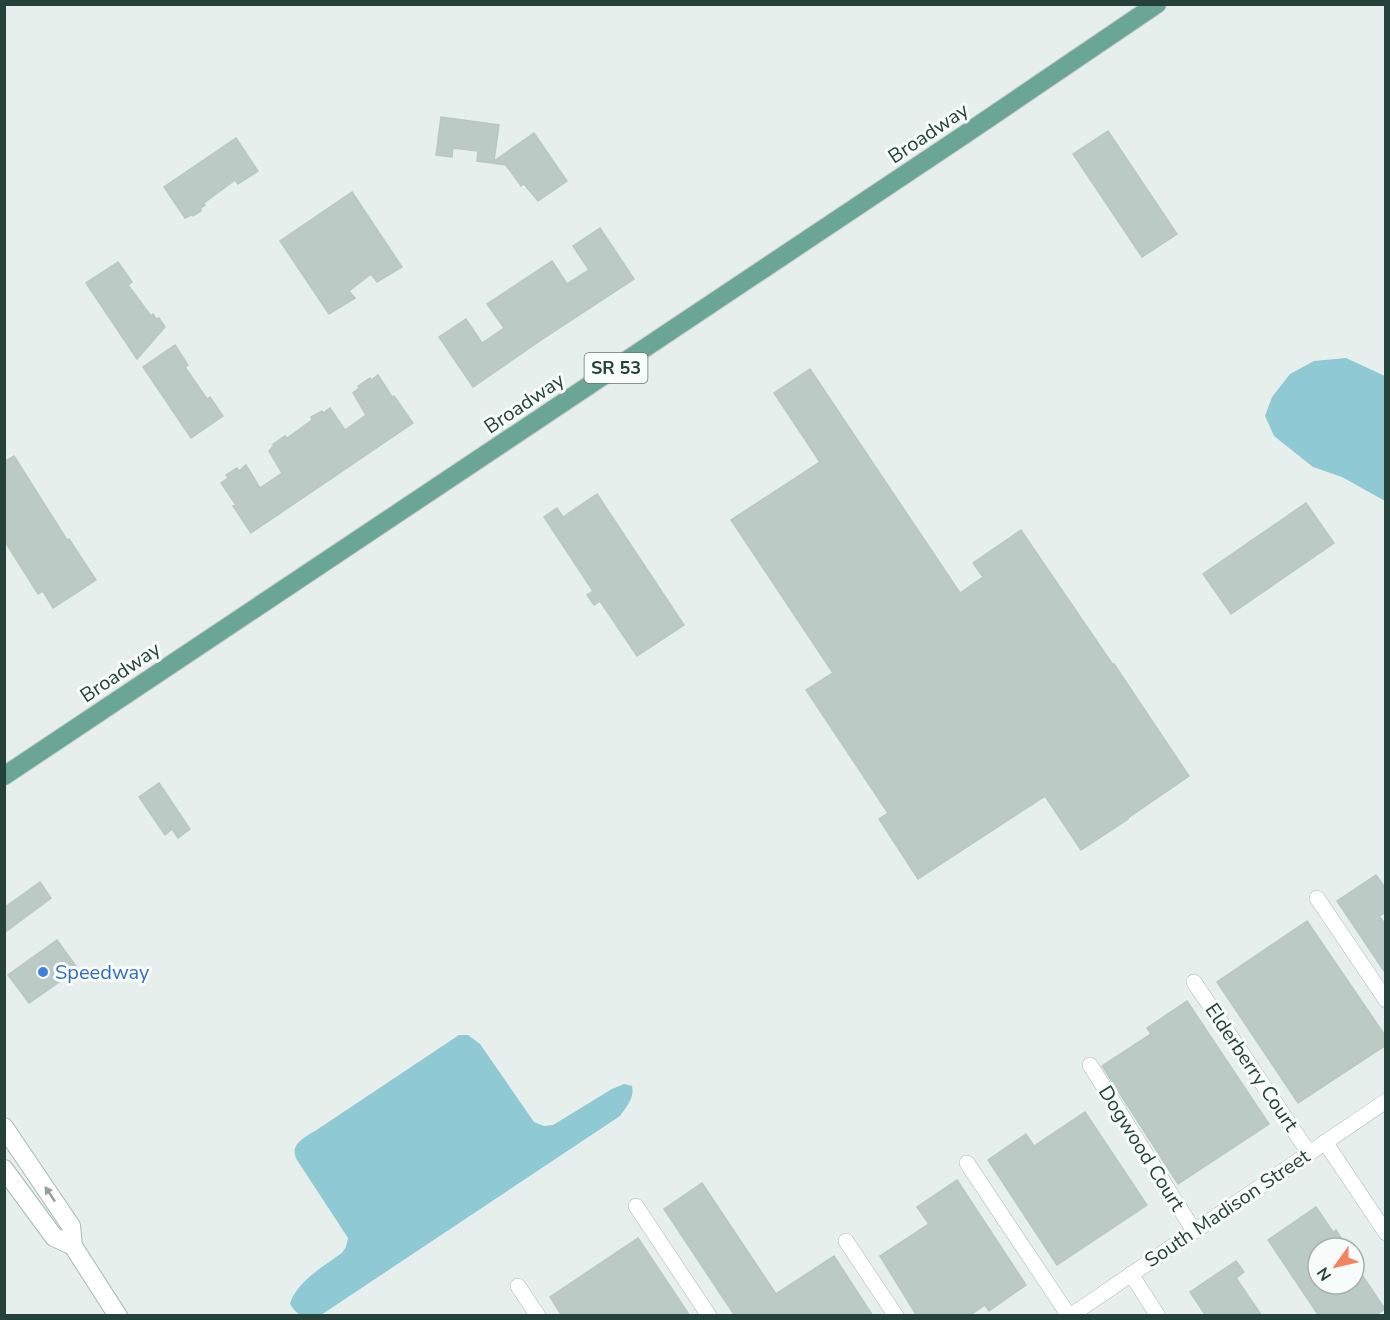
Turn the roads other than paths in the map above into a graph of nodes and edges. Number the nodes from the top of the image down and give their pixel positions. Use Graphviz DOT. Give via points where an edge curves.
graph roads {
  1 [pos="1157,4"];
  2 [pos="4,777"];
  3 [pos="1317,898"];
  4 [pos="1194,982"];
  5 [pos="1386,1000"];
  6 [pos="1090,1065"];
  7 [pos="1386,1101"];
  8 [pos="4,1127"];
  9 [pos="1325,1142"];
  10 [pos="1309,1153"];
  11 [pos="967,1162"];
  12 [pos="4,1169"];
  13 [pos="636,1206"];
  14 [pos="1194,1231"];
  15 [pos="1386,1233"];
  16 [pos="846,1241"];
  17 [pos="73,1246"];
  18 [pos="1131,1274"];
  19 [pos="518,1286"];
  20 [pos="118,1316"];
  21 [pos="538,1316"];
  22 [pos="710,1316"];
  23 [pos="896,1316"];
  24 [pos="1069,1316"];
  25 [pos="1158,1316"];
  1 -- 2 [label="main road, Broadway / SR 53"];
  3 -- 5 [label="street"];
  4 -- 10 [label="street, Elderberry Court"];
  6 -- 14 [label="street, Dogwood Court"];
  7 -- 9 [label="street, South Madison Street"];
  17 -- 8 [label="street, one-way" via="71,1226"];
  9 -- 10 [label="street, South Madison Street"];
  9 -- 15 [label="street"];
  10 -- 14 [label="street, South Madison Street"];
  11 -- 24 [label="street"];
  12 -- 17 [label="street" via="54,1237"];
  13 -- 22 [label="street"];
  14 -- 18 [label="street, South Madison Street"];
  16 -- 23 [label="street"];
  17 -- 20 [label="street"];
  18 -- 24 [label="street, South Madison Street"];
  18 -- 25 [label="street"];
  19 -- 21 [label="street"];
}
